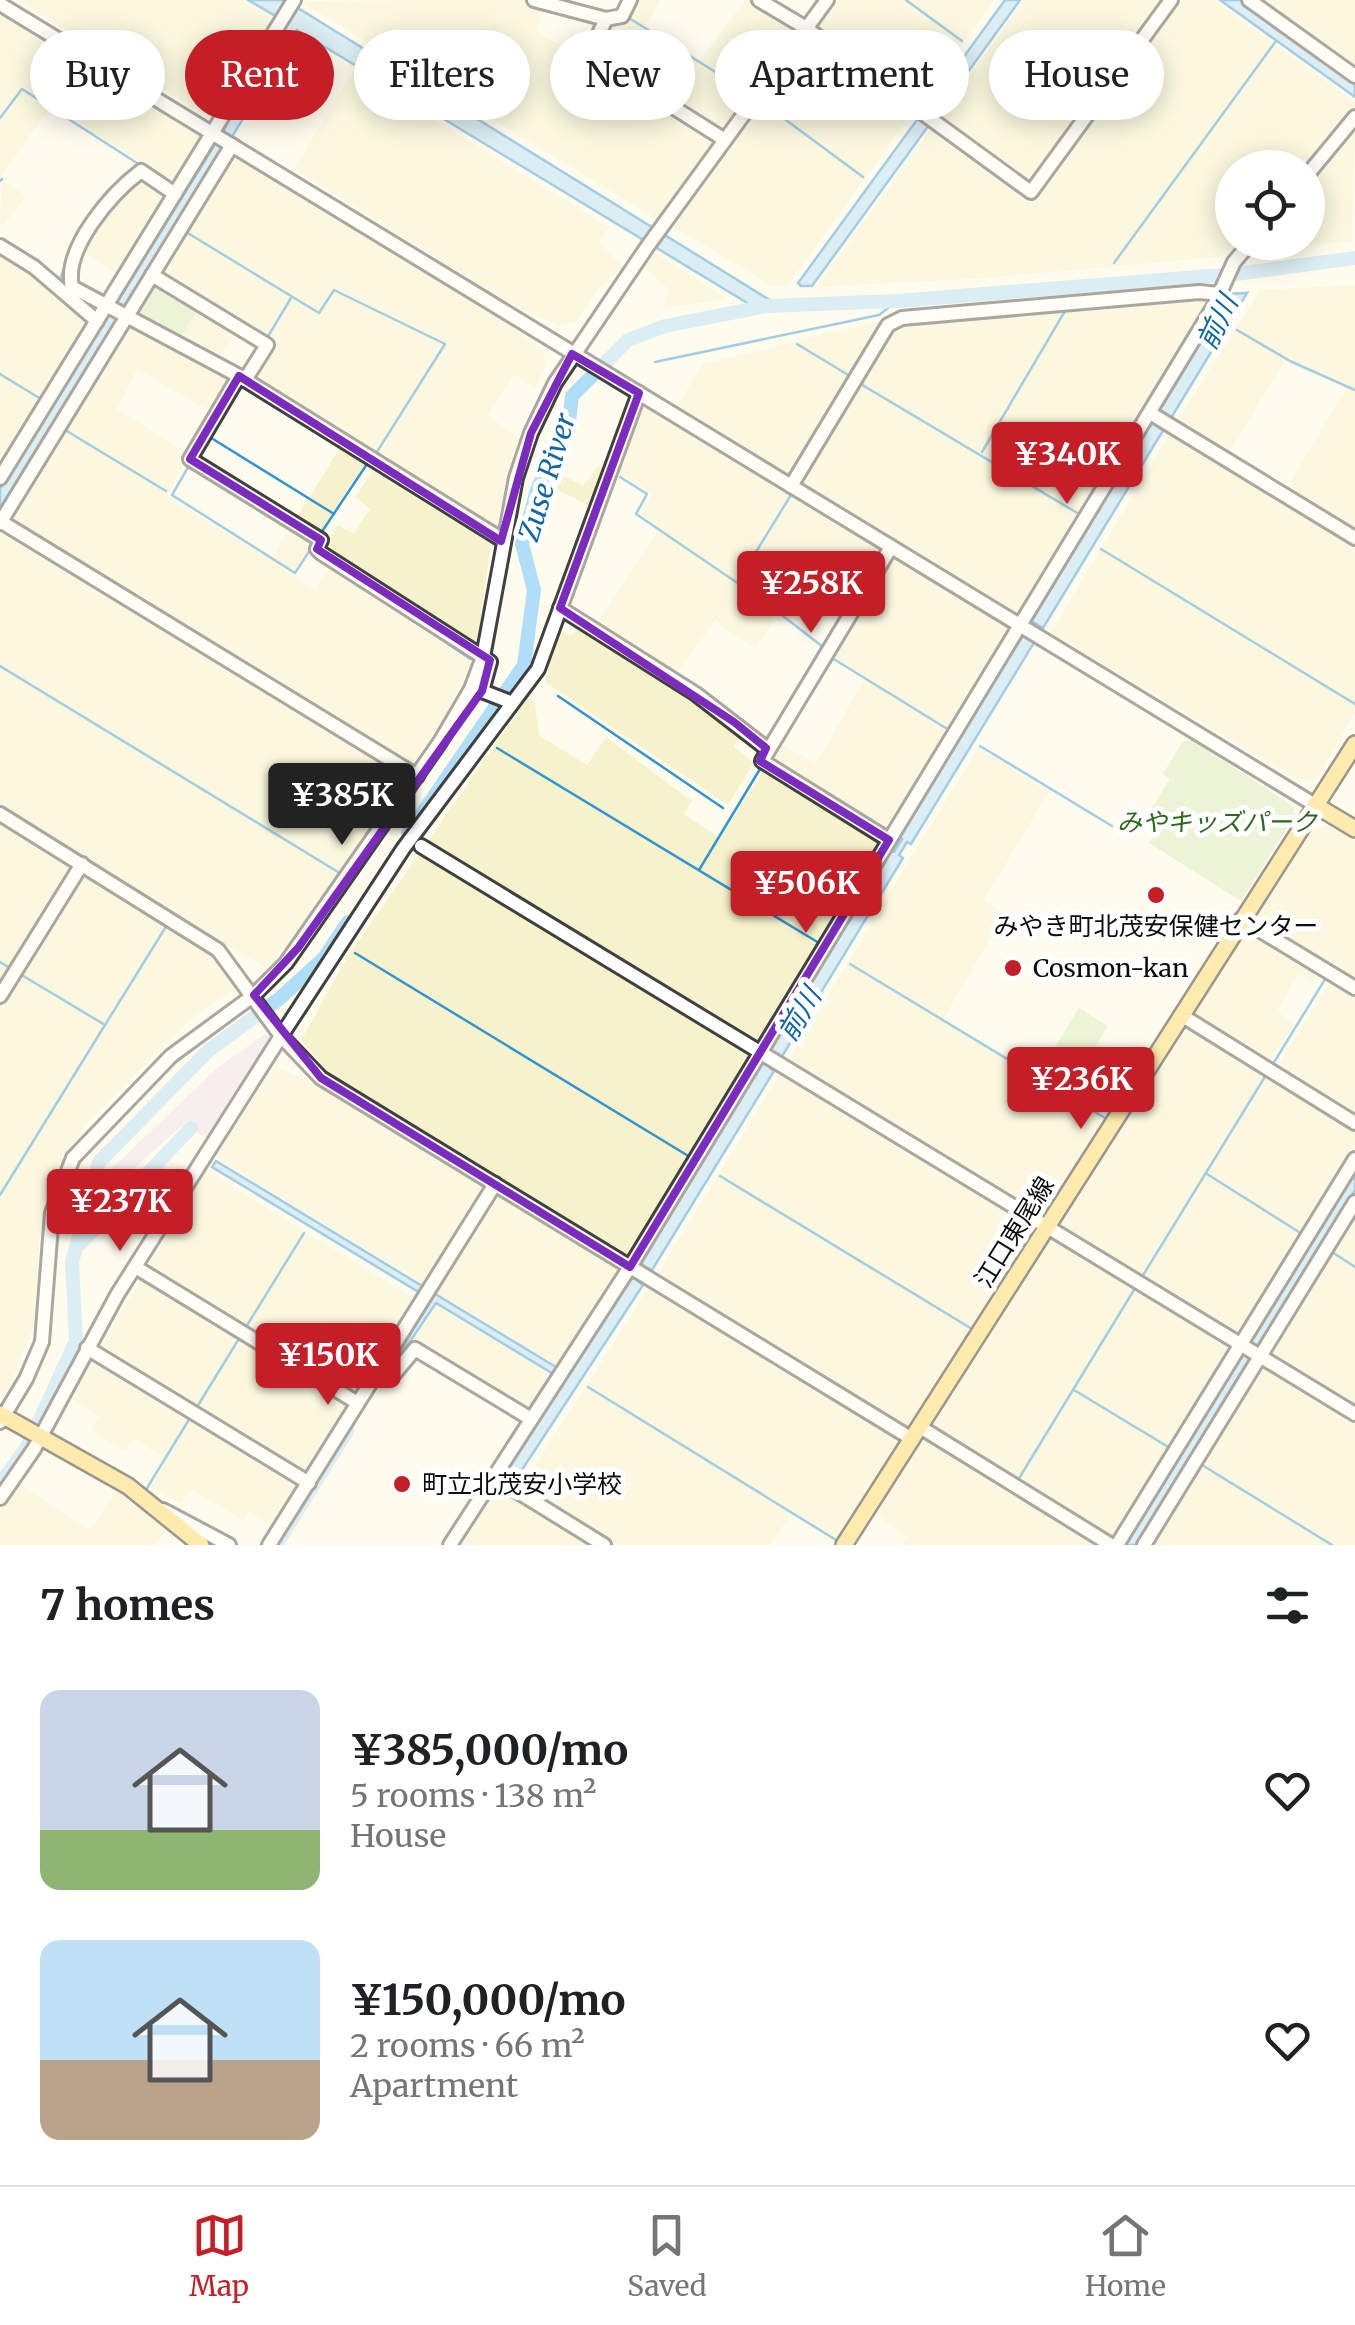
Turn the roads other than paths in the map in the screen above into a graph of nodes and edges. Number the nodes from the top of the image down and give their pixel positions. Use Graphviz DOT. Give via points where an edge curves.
graph roads {
  1 [pos="534,0"];
  2 [pos="630,0"];
  3 [pos="759,0"];
  4 [pos="827,0"];
  5 [pos="1171,0"];
  6 [pos="1249,0"];
  7 [pos="0,4"];
  8 [pos="288,8"];
  9 [pos="606,19"];
  10 [pos="806,28"];
  11 [pos="1355,76"];
  12 [pos="1355,117"];
  13 [pos="214,134"];
  14 [pos="725,140"];
  15 [pos="231,144"];
  16 [pos="1325,153"];
  17 [pos="175,194"];
  18 [pos="0,246"];
  19 [pos="1236,260"];
  20 [pos="152,275"];
  21 [pos="1221,292"];
  22 [pos="112,315"];
  23 [pos="572,354"];
  24 [pos="242,378"];
  25 [pos="638,393"];
  26 [pos="1157,417"];
  27 [pos="0,478"];
  28 [pos="791,486"];
  29 [pos="0,522"];
  30 [pos="1355,538"];
  31 [pos="501,539"];
  32 [pos="891,547"];
  33 [pos="560,608"];
  34 [pos="1021,624"];
  35 [pos="483,657"];
  36 [pos="483,692"];
  37 [pos="508,702"];
  38 [pos="457,715"];
  39 [pos="1355,744"];
  40 [pos="766,748"];
  41 [pos="416,776"];
  42 [pos="1315,805"];
  43 [pos="0,814"];
  44 [pos="1355,828"];
  45 [pos="890,840"];
  46 [pos="420,846"];
  47 [pos="82,864"];
  48 [pos="1242,918"];
  49 [pos="1355,988"];
  50 [pos="0,996"];
  51 [pos="256,998"];
  52 [pos="1181,1015"];
  53 [pos="282,1036"];
  54 [pos="767,1058"];
  55 [pos="1355,1122"];
  56 [pos="1355,1159"];
  57 [pos="495,1184"];
  58 [pos="1355,1202"];
  59 [pos="1048,1226"];
  60 [pos="137,1268"];
  61 [pos="638,1271"];
  62 [pos="87,1348"];
  63 [pos="1251,1349"];
  64 [pos="383,1373"];
  65 [pos="356,1402"];
  66 [pos="1355,1414"];
  67 [pos="1,1417"];
  68 [pos="530,1419"];
  69 [pos="916,1433"];
  70 [pos="40,1438"];
  71 [pos="494,1477"];
  72 [pos="309,1483"];
  73 [pos="0,1498"];
  74 [pos="160,1509"];
  75 [pos="200,1545"];
  76 [pos="229,1545"];
  77 [pos="269,1545"];
  78 [pos="450,1545"];
  79 [pos="604,1545"];
  80 [pos="844,1545"];
  81 [pos="1114,1545"];
  82 [pos="1144,1545"];
  1 -- 9 [label="street"];
  2 -- 9 [label="street" via="622,16"];
  3 -- 10 [label="street"];
  4 -- 10 [label="street"];
  5 -- 10 [label="street" via="1031,192"];
  6 -- 11 [label="street"];
  7 -- 13 [label="street"];
  8 -- 13 [label="street"];
  9 -- 14 [label="street" via="589,54"];
  10 -- 14 [label="street"];
  12 -- 16 [label="street"];
  13 -- 15 [label="street"];
  13 -- 17 [label="street"];
  14 -- 23 [label="street"];
  15 -- 20 [label="street"];
  15 -- 23 [label="street"];
  17 -- 22 [label="street"];
  17 -- 22 [label="street" via="141,172 86,234 69,273 72,287"];
  18 -- 22 [label="street"];
  19 -- 21 [label="street"];
  20 -- 22 [label="street"];
  20 -- 24 [label="street" via="267,345"];
  21 -- 26 [label="street"];
  21 -- 28 [label="street" via="902,318 888,325"];
  22 -- 24 [label="street"];
  22 -- 27 [label="street"];
  22 -- 29 [label="street"];
  23 -- 25 [label="street"];
  23 -- 31 [label="street" via="531,432"];
  24 -- 31 [label="street"];
  24 -- 35 [label="street" via="190,458 321,540 322,553"];
  25 -- 28 [label="street"];
  25 -- 33 [label="street"];
  26 -- 30 [label="street"];
  26 -- 34 [label="street"];
  28 -- 32 [label="street"];
  29 -- 41 [label="street"];
  31 -- 35 [label="street"];
  32 -- 34 [label="street"];
  32 -- 40 [label="street"];
  33 -- 37 [label="street" via="538,669"];
  33 -- 40 [label="street" via="696,694"];
  34 -- 42 [label="street"];
  34 -- 45 [label="street"];
  35 -- 36 [label="street" via="490,662"];
  35 -- 38 [label="street"];
  36 -- 37 [label="street"];
  36 -- 38 [label="street"];
  37 -- 53 [label="street"];
  38 -- 41 [label="street"];
  39 -- 42 [label="main road, 江口東尾線"];
  40 -- 45 [label="street" via="766,765"];
  41 -- 51 [label="street"];
  42 -- 44 [label="main road"];
  42 -- 48 [label="main road, 江口東尾線"];
  43 -- 47 [label="street"];
  45 -- 54 [label="street"];
  46 -- 54 [label="street"];
  47 -- 50 [label="street"];
  47 -- 51 [label="street" via="208,943"];
  48 -- 49 [label="street"];
  48 -- 52 [label="main road, 江口東尾線"];
  51 -- 53 [label="street"];
  51 -- 67 [label="street" via="171,1056 73,1158 52,1213 42,1342"];
  52 -- 55 [label="street"];
  52 -- 59 [label="main road, 江口東尾線"];
  53 -- 57 [label="street" via="322,1078"];
  53 -- 60 [label="street"];
  54 -- 59 [label="street"];
  54 -- 61 [label="street"];
  56 -- 63 [label="street"];
  57 -- 61 [label="street"];
  57 -- 64 [label="street"];
  58 -- 63 [label="street"];
  59 -- 63 [label="street"];
  59 -- 69 [label="main road, 江口東尾線"];
  60 -- 62 [label="street"];
  60 -- 65 [label="street"];
  61 -- 68 [label="street"];
  61 -- 69 [label="street"];
  62 -- 70 [label="street"];
  62 -- 72 [label="street"];
  63 -- 66 [label="street"];
  63 -- 81 [label="street"];
  63 -- 82 [label="street"];
  64 -- 65 [label="street"];
  64 -- 68 [label="street" via="415,1349"];
  65 -- 72 [label="street"];
  67 -- 70 [label="main road"];
  68 -- 71 [label="street"];
  69 -- 80 [label="main road, 江口東尾線"];
  69 -- 81 [label="street"];
  70 -- 73 [label="street"];
  70 -- 74 [label="main road"];
  71 -- 78 [label="street"];
  71 -- 79 [label="street"];
  72 -- 77 [label="street"];
  74 -- 75 [label="main road"];
  74 -- 76 [label="street"];
}
